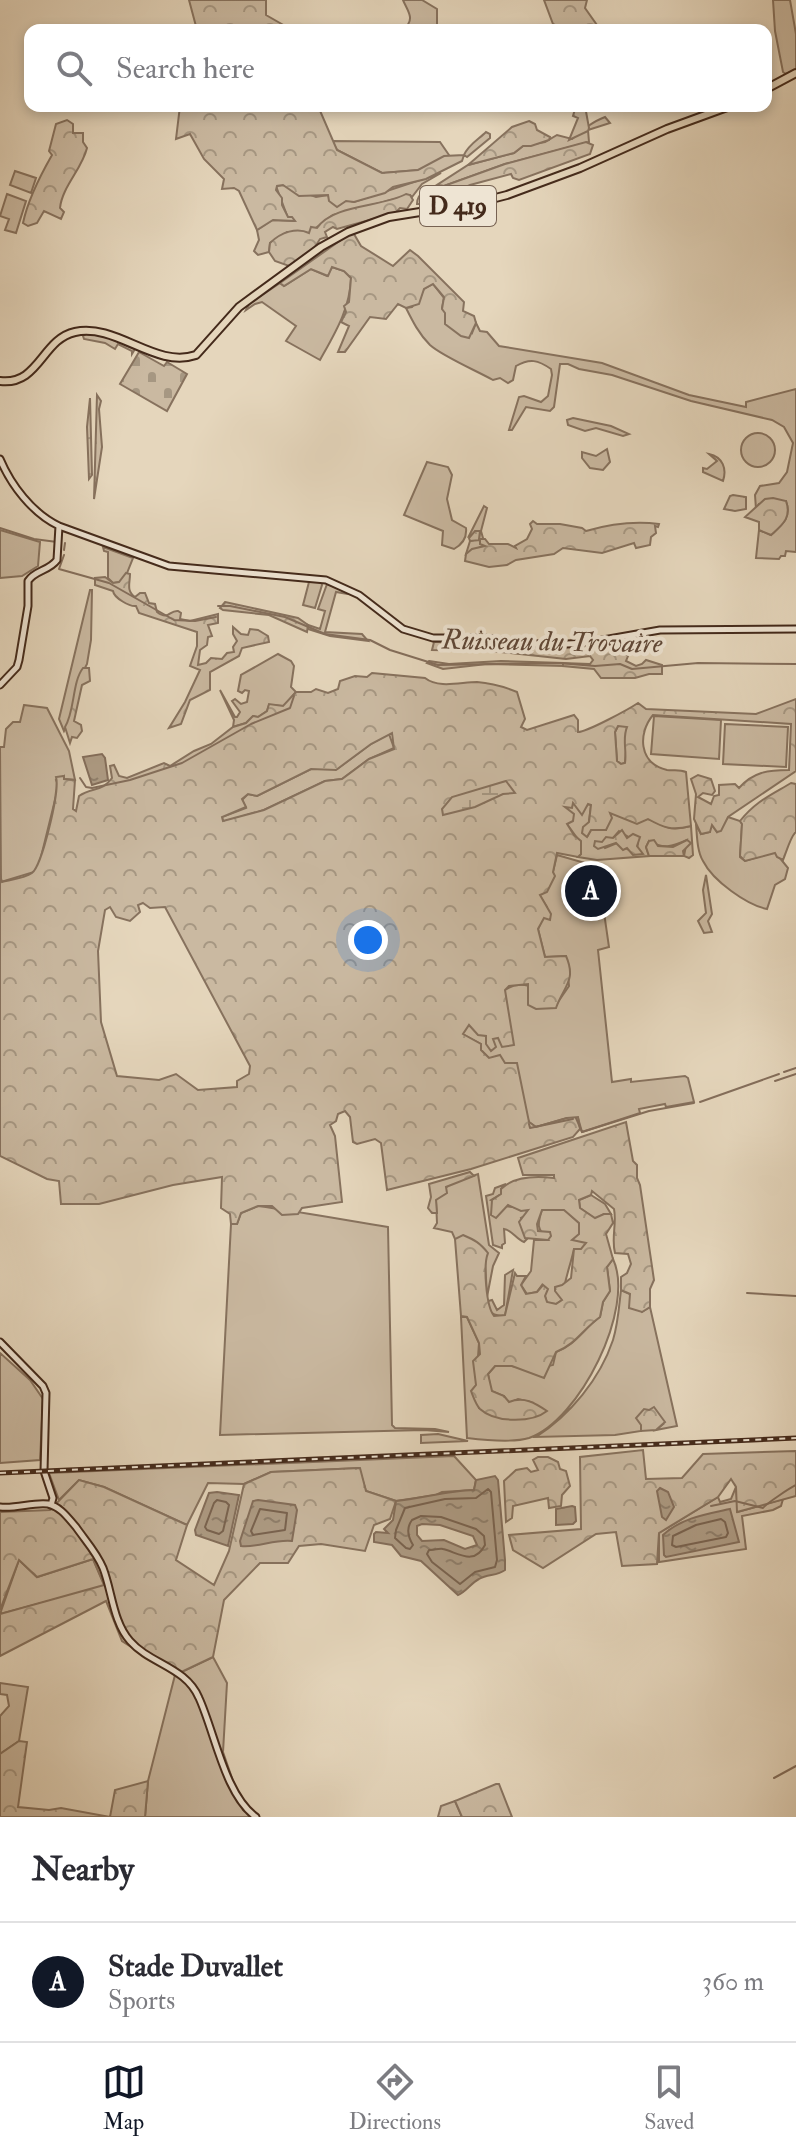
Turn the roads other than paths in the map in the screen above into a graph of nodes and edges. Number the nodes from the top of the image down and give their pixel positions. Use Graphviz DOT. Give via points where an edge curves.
graph roads {
  1 [pos="796,73"];
  2 [pos="772,86"];
  3 [pos="714,112"];
  4 [pos="0,381"];
  5 [pos="0,459"];
  6 [pos="59,526"];
  7 [pos="796,629"];
  8 [pos="0,685"];
  9 [pos="0,1342"];
  10 [pos="51,1505"];
  11 [pos="0,1507"];
  12 [pos="256,1817"];
  1 -- 2 [label="main road"];
  3 -- 4 [label="main road, D 419" via="507,195 389,217 348,232 239,307 196,355 180,359 99,333 75,332 26,377"];
  5 -- 6 [label="street" via="14,486"];
  6 -- 7 [label="street" via="169,566 335,583 395,625 433,638 548,645 691,628"];
  6 -- 8 [label="street" via="59,557 28,581 19,660"];
  9 -- 10 [label="street" via="45,1389 44,1474"];
  10 -- 11 [label="street"];
  10 -- 12 [label="street" via="67,1517 99,1560 127,1638 182,1675 198,1695 234,1790"];
}
